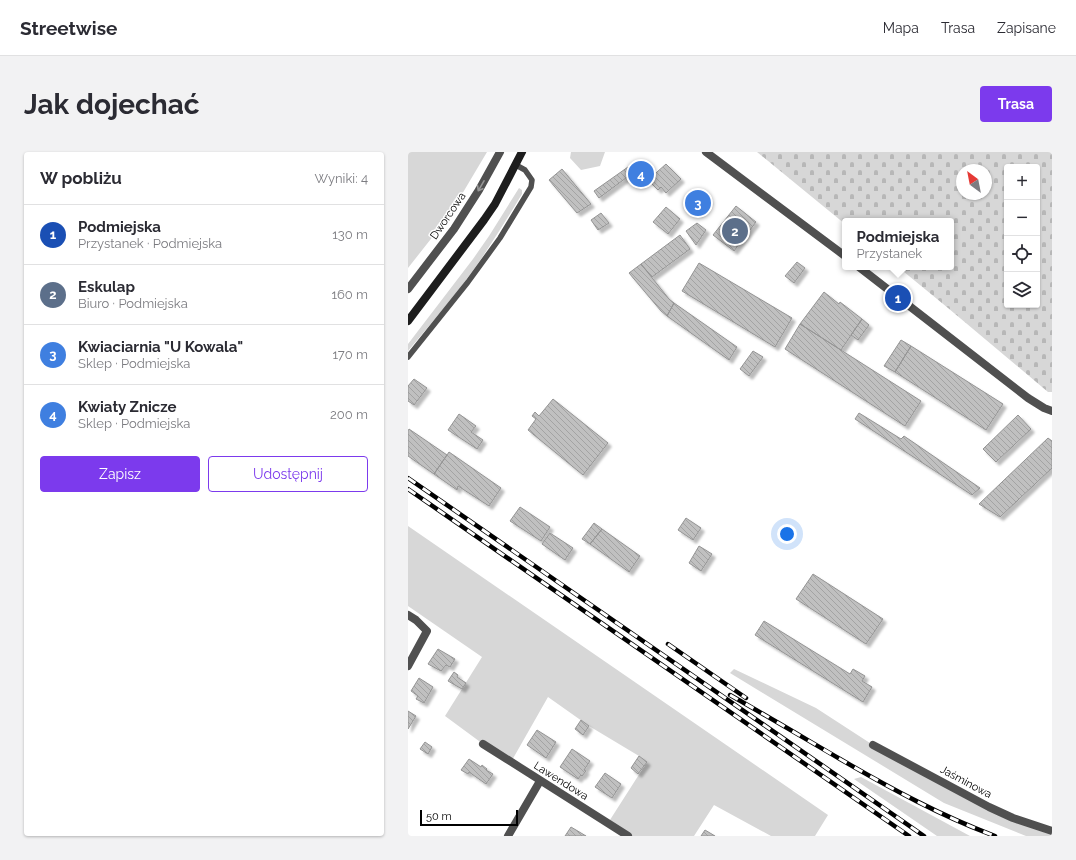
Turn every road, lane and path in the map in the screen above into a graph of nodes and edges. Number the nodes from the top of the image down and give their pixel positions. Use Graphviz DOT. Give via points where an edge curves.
graph roads {
  1 [pos="500,152"];
  2 [pos="522,152"];
  3 [pos="706,152"];
  4 [pos="516,165"];
  5 [pos="842,254"];
  6 [pos="863,270"];
  7 [pos="408,289"];
  8 [pos="408,322"];
  9 [pos="408,357"];
  10 [pos="1052,411"];
  11 [pos="408,615"];
  12 [pos="408,666"];
  13 [pos="483,744"];
  14 [pos="873,745"];
  15 [pos="540,781"];
  16 [pos="1052,831"];
  17 [pos="508,836"];
  18 [pos="628,836"];
  1 -- 7 [label="street, Dworcowa, one-way" via="454,229"];
  2 -- 4 [label="street"];
  3 -- 5 [label="street"];
  4 -- 8 [label="street" via="484,220"];
  4 -- 9 [label="lane" via="525,170 532,180 531,187 500,238"];
  6 -- 10 [label="street" via="1028,398"];
  11 -- 12 [label="street" via="427,631"];
  13 -- 15 [label="street, Lawendowa"];
  14 -- 16 [label="street, Jaśminowa" via="989,807"];
  15 -- 17 [label="street"];
  15 -- 18 [label="street, Lawendowa"];
}
